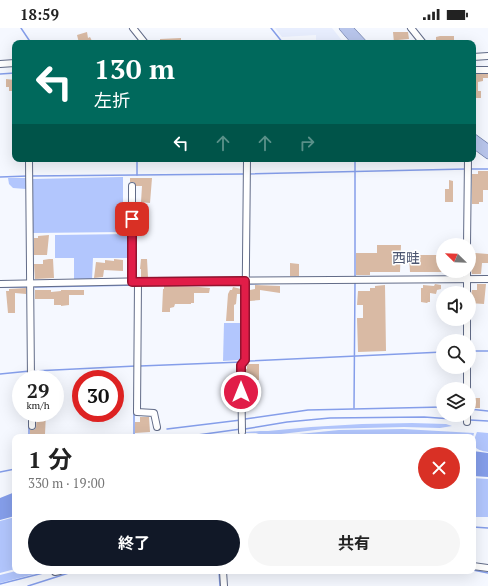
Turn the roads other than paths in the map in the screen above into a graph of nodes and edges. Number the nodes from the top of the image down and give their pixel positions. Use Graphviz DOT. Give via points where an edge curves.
graph roads {
  1 [pos="133,28"];
  2 [pos="342,28"];
  3 [pos="349,28"];
  4 [pos="411,28"];
  5 [pos="143,40"];
  6 [pos="353,40"];
  7 [pos="360,40"];
  8 [pos="421,40"];
  9 [pos="488,56"];
  10 [pos="476,57"];
  11 [pos="0,64"];
  12 [pos="12,64"];
  13 [pos="476,70"];
  14 [pos="488,70"];
  15 [pos="476,139"];
  16 [pos="476,146"];
  17 [pos="488,148"];
  18 [pos="488,155"];
  19 [pos="29,162"];
  20 [pos="247,162"];
  21 [pos="468,162"];
  22 [pos="132,186"];
  23 [pos="467,238"];
  24 [pos="488,278"];
  25 [pos="467,281"];
  26 [pos="245,282"];
  27 [pos="136,283"];
  28 [pos="0,284"];
  29 [pos="31,284"];
  30 [pos="467,286"];
  31 [pos="31,370"];
  32 [pos="32,422"];
  33 [pos="241,425"];
  34 [pos="32,426"];
  35 [pos="157,427"];
  36 [pos="476,566"];
  37 [pos="488,568"];
  38 [pos="223,574"];
  39 [pos="224,586"];
  1 -- 5 [label="street"];
  2 -- 6 [label="main road"];
  3 -- 7 [label="main road"];
  4 -- 8 [label="street"];
  9 -- 10 [label="street"];
  11 -- 12 [label="street"];
  13 -- 14 [label="street"];
  15 -- 17 [label="main road"];
  16 -- 18 [label="main road"];
  19 -- 29 [label="street"];
  20 -- 26 [label="street"];
  21 -- 23 [label="street"];
  22 -- 27 [label="street"];
  24 -- 25 [label="street"];
  25 -- 26 [label="street"];
  25 -- 30 [label="street"];
  26 -- 27 [label="street"];
  26 -- 33 [label="street"];
  27 -- 29 [label="street"];
  27 -- 35 [label="street" via="137,412 154,413"];
  28 -- 29 [label="street"];
  29 -- 31 [label="street"];
  32 -- 34 [label="street"];
  36 -- 37 [label="street"];
  38 -- 39 [label="street"];
}
